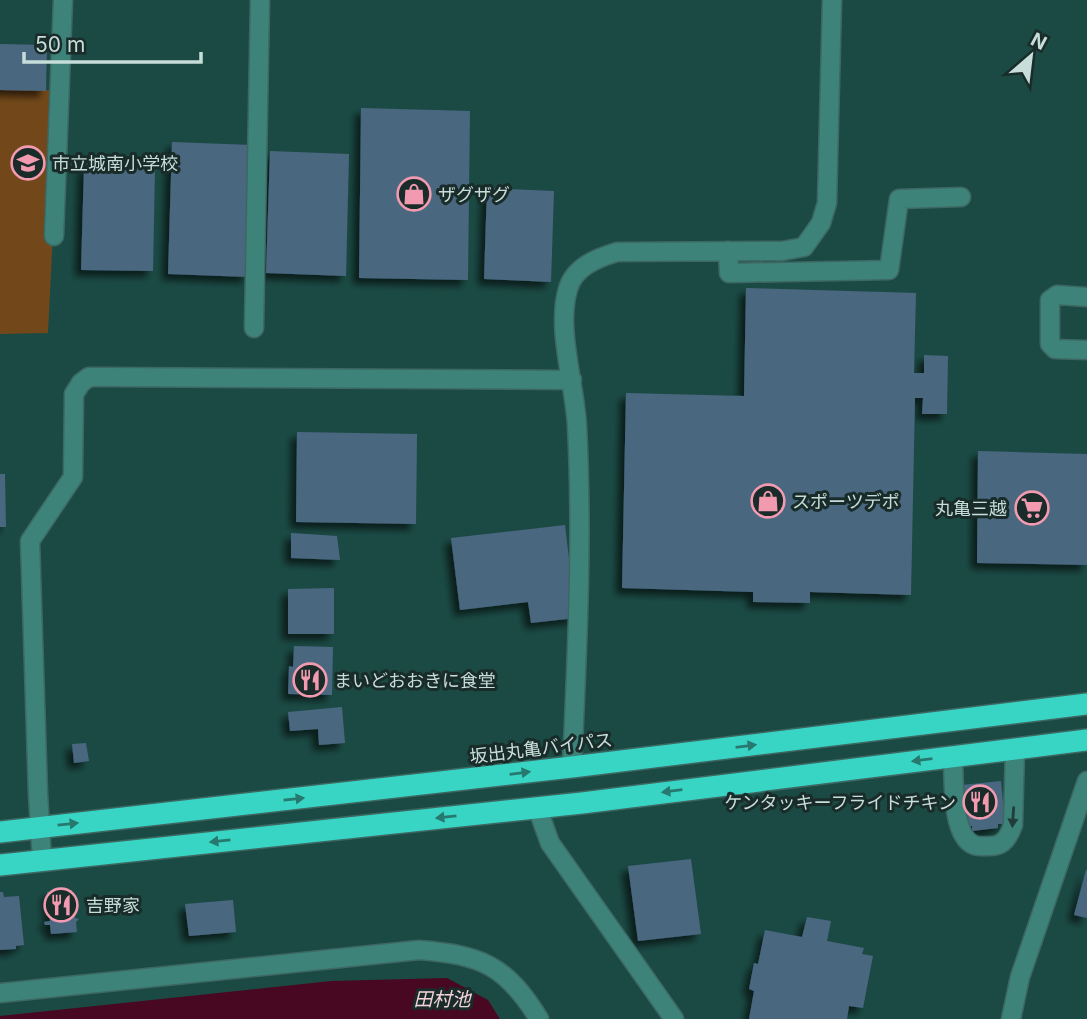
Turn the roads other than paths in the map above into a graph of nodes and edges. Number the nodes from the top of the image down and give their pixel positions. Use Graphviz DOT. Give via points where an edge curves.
graph roads {
  1 [pos="63,0"];
  2 [pos="260,0"];
  3 [pos="832,0"];
  4 [pos="961,197"];
  5 [pos="54,236"];
  6 [pos="728,251"];
  7 [pos="1087,297"];
  8 [pos="254,328"];
  9 [pos="1087,350"];
  10 [pos="572,380"];
  11 [pos="1087,704"];
  12 [pos="1087,740"];
  13 [pos="1015,749"];
  14 [pos="953,757"];
  15 [pos="572,767"];
  16 [pos="1087,780"];
  17 [pos="537,807"];
  18 [pos="40,827"];
  19 [pos="0,832"];
  20 [pos="42,860"];
  21 [pos="0,865"];
  22 [pos="0,993"];
  23 [pos="539,1019"];
  24 [pos="674,1019"];
  25 [pos="1011,1019"];
  1 -- 5 [label="street"];
  2 -- 8 [label="street"];
  3 -- 6 [label="street" via="827,204 821,223 804,247"];
  4 -- 6 [label="street" via="899,200 889,270 729,273"];
  6 -- 10 [label="street" via="617,252 580,269 568,286 563,313"];
  7 -- 9 [label="street" via="1057,295 1050,300 1050,344 1055,349"];
  10 -- 15 [label="street" via="580,531"];
  10 -- 18 [label="street" via="89,377 81,383 72,407 72,477 30,541"];
  15 -- 11 [label="highway, 坂出丸亀バイパス, one-way"];
  12 -- 13 [label="highway"];
  13 -- 14 [label="highway"];
  13 -- 14 [label="street, one-way" via="1013,825 998,846 975,846 964,838 958,825"];
  14 -- 17 [label="highway, one-way"];
  18 -- 15 [label="highway, 坂出丸亀バイパス, one-way"];
  16 -- 25 [label="street" via="1020,977"];
  17 -- 20 [label="highway, one-way"];
  17 -- 24 [label="street" via="550,843"];
  18 -- 19 [label="highway, 坂出丸亀バイパス"];
  18 -- 20 [label="street"];
  20 -- 21 [label="highway"];
  22 -- 23 [label="street" via="419,950 477,960 504,973 523,992"];
}
